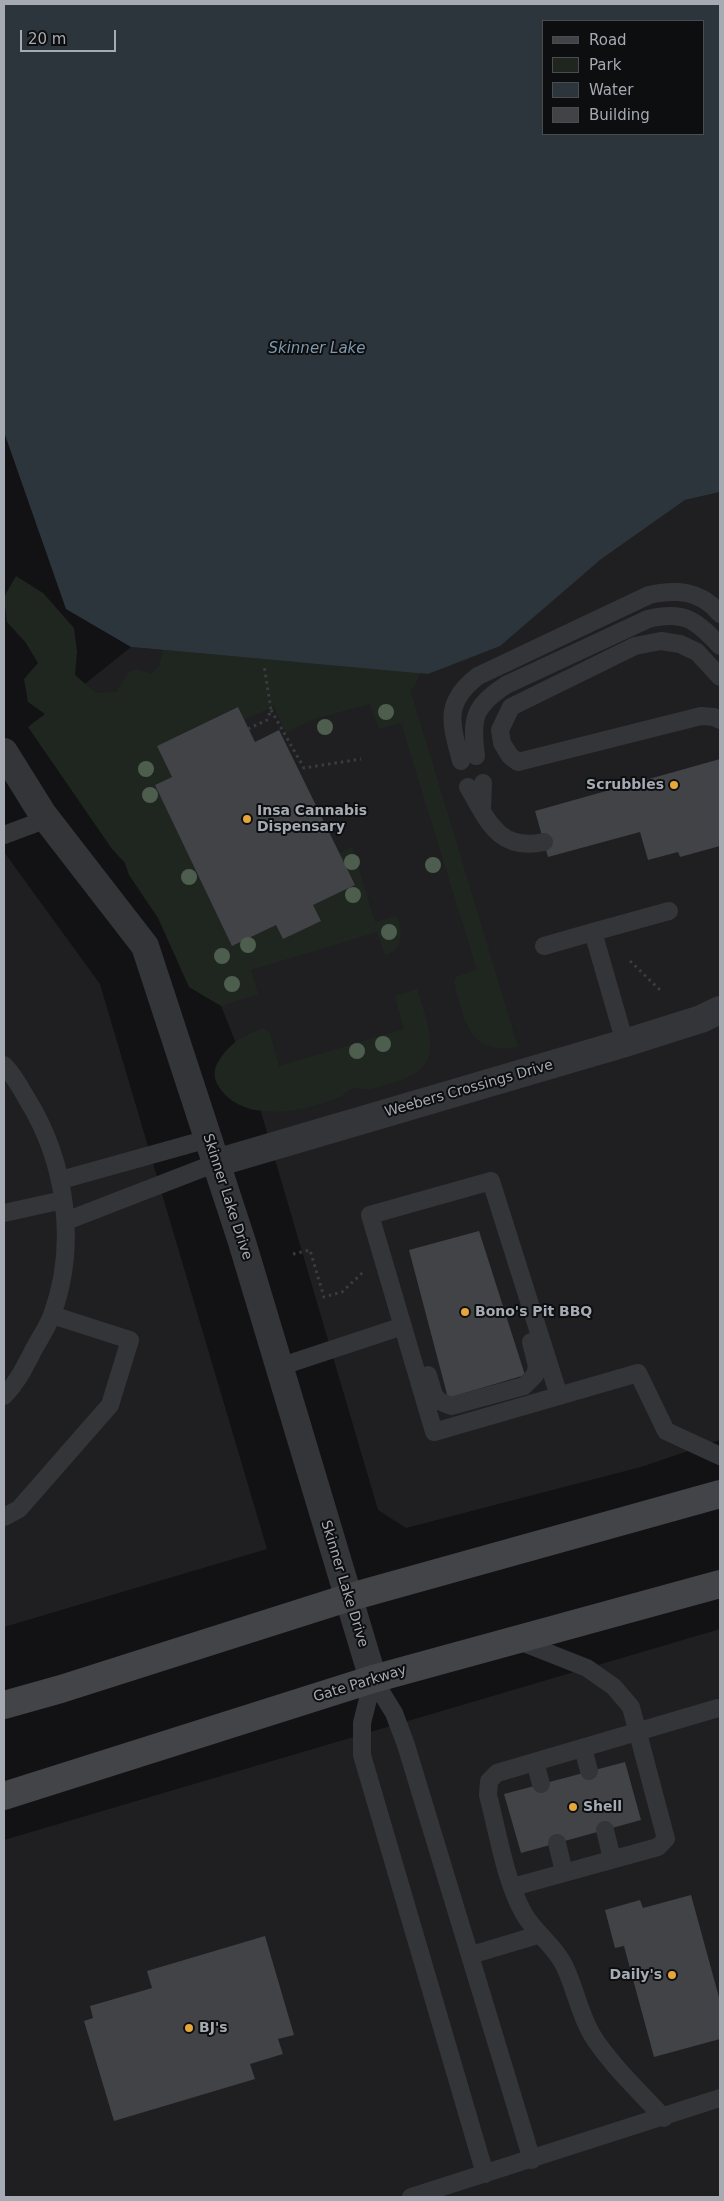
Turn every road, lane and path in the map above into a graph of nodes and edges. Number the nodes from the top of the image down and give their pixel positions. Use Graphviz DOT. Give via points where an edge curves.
graph roads {
  1 [pos="720,614"];
  2 [pos="720,646"];
  3 [pos="264,665"];
  4 [pos="720,677"];
  5 [pos="271,710"];
  6 [pos="720,720"];
  7 [pos="248,729"];
  8 [pos="4,752"];
  9 [pos="361,759"];
  10 [pos="475,785"];
  11 [pos="46,820"];
  12 [pos="4,835"];
  13 [pos="544,842"];
  14 [pos="669,911"];
  15 [pos="619,924"];
  16 [pos="593,932"];
  17 [pos="544,946"];
  18 [pos="660,990"];
  19 [pos="720,1010"];
  20 [pos="625,1043"];
  21 [pos="4,1065"];
  22 [pos="212,1151"];
  23 [pos="61,1180"];
  24 [pos="63,1200"];
  25 [pos="500,1207"];
  26 [pos="4,1213"];
  27 [pos="66,1221"];
  28 [pos="294,1254"];
  29 [pos="386,1270"];
  30 [pos="52,1315"];
  31 [pos="403,1326"];
  32 [pos="279,1367"];
  33 [pos="4,1396"];
  34 [pos="559,1396"];
  35 [pos="720,1456"];
  36 [pos="720,1494"];
  37 [pos="4,1517"];
  38 [pos="720,1584"];
  39 [pos="348,1598"];
  40 [pos="516,1640"];
  41 [pos="373,1678"];
  42 [pos="4,1705"];
  43 [pos="718,1708"];
  44 [pos="638,1733"];
  45 [pos="583,1748"];
  46 [pos="536,1762"];
  47 [pos="589,1771"];
  48 [pos="541,1784"];
  49 [pos="4,1796"];
  50 [pos="605,1830"];
  51 [pos="557,1843"];
  52 [pos="612,1859"];
  53 [pos="564,1872"];
  54 [pos="513,1887"];
  55 [pos="538,1935"];
  56 [pos="471,1955"];
  57 [pos="720,2098"];
  58 [pos="664,2118"];
  59 [pos="532,2160"];
  60 [pos="485,2174"];
  61 [pos="411,2197"];
  1 -- 2 [label="lane" via="715,607 686,591 670,590 649,595 478,676 463,688 455,704 451,724 469,758 476,714 492,694 648,619 669,614 684,617 698,625"];
  3 -- 5 [label="path"];
  4 -- 6 [label="lane" via="697,652 680,644 660,641 635,646 511,707 500,730 502,743 518,762 701,716"];
  5 -- 7 [label="path" via="267,720"];
  5 -- 9 [label="path" via="304,768"];
  8 -- 11 [label="street, Skinner Lake Drive"];
  10 -- 13 [label="lane" via="482,812 491,828 502,837 529,845"];
  11 -- 12 [label="lane"];
  11 -- 22 [label="street, Skinner Lake Drive" via="145,946"];
  14 -- 15 [label="lane"];
  15 -- 16 [label="lane"];
  15 -- 18 [label="path" via="630,962"];
  16 -- 17 [label="lane"];
  16 -- 20 [label="lane"];
  19 -- 20 [label="street, Weebers Crossings Drive"];
  20 -- 22 [label="street, Weebers Crossings Drive"];
  21 -- 23 [label="lane" via="42,1123"];
  22 -- 23 [label="lane"];
  22 -- 27 [label="lane"];
  22 -- 32 [label="street, Skinner Lake Drive"];
  23 -- 24 [label="lane"];
  24 -- 26 [label="lane"];
  24 -- 27 [label="lane"];
  25 -- 29 [label="lane" via="491,1181 370,1215"];
  25 -- 29 [label="lane" via="494,1225 537,1366 535,1375 524,1386 459,1405 450,1406 439,1401 434,1395 403,1288"];
  25 -- 34 [label="lane"];
  27 -- 30 [label="lane" via="64,1268"];
  28 -- 29 [label="path" via="310,1250 324,1297 342,1292 369,1266"];
  29 -- 31 [label="lane"];
  30 -- 33 [label="lane" via="16,1384"];
  30 -- 37 [label="lane" via="130,1340 110,1405 19,1509"];
  31 -- 32 [label="lane"];
  31 -- 34 [label="lane" via="434,1432"];
  32 -- 39 [label="street, Skinner Lake Drive"];
  34 -- 35 [label="lane" via="638,1373 666,1431"];
  36 -- 39 [label="main road"];
  38 -- 40 [label="main road, Gate Parkway"];
  39 -- 41 [label="street, Skinner Lake Drive"];
  39 -- 42 [label="main road"];
  40 -- 41 [label="main road, Gate Parkway"];
  40 -- 44 [label="lane" via="587,1668 614,1687 631,1707"];
  41 -- 49 [label="main road, Gate Parkway"];
  41 -- 56 [label="lane" via="394,1713 406,1745"];
  41 -- 60 [label="lane" via="362,1723 362,1755"];
  43 -- 44 [label="lane"];
  44 -- 45 [label="lane"];
  44 -- 52 [label="lane" via="666,1839 658,1847"];
  45 -- 46 [label="lane"];
  45 -- 47 [label="lane"];
  46 -- 48 [label="lane"];
  46 -- 54 [label="lane" via="497,1772 489,1781 488,1795"];
  50 -- 52 [label="lane"];
  51 -- 53 [label="lane"];
  52 -- 53 [label="lane"];
  53 -- 54 [label="lane"];
  54 -- 55 [label="lane"];
  55 -- 56 [label="lane"];
  55 -- 58 [label="lane" via="554,1949 564,1965 579,2008 604,2052"];
  56 -- 59 [label="lane"];
  57 -- 58 [label="lane"];
  58 -- 59 [label="lane"];
  59 -- 60 [label="lane"];
  60 -- 61 [label="lane"];
}
